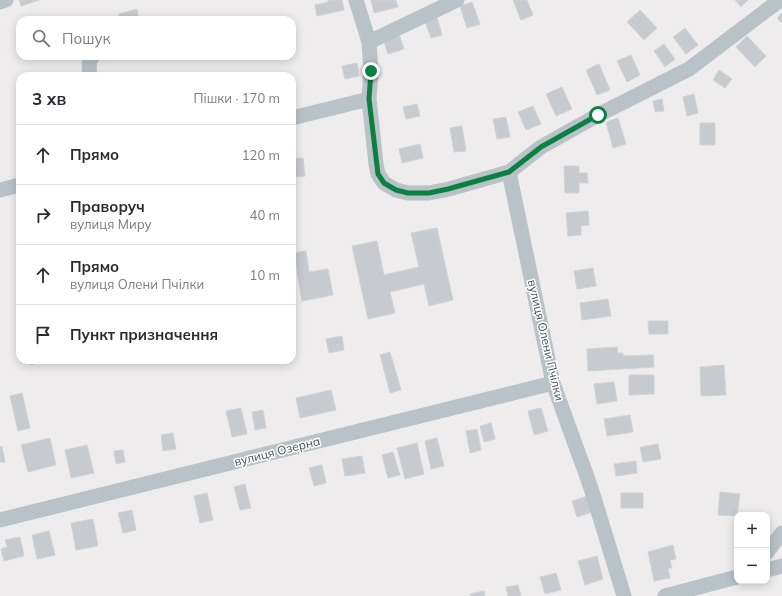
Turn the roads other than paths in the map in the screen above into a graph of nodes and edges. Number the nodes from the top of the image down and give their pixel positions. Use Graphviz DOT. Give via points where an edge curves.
graph roads {
  1 [pos="6,0"];
  2 [pos="356,0"];
  3 [pos="458,0"];
  4 [pos="780,0"];
  5 [pos="0,2"];
  6 [pos="369,42"];
  7 [pos="91,60"];
  8 [pos="89,72"];
  9 [pos="369,99"];
  10 [pos="296,117"];
  11 [pos="509,172"];
  12 [pos="16,186"];
  13 [pos="0,190"];
  14 [pos="553,383"];
  15 [pos="0,520"];
  16 [pos="782,534"];
  17 [pos="770,548"];
  18 [pos="782,566"];
  19 [pos="770,569"];
  20 [pos="734,578"];
  21 [pos="624,596"];
  22 [pos="665,596"];
  1 -- 5 [label="street"];
  2 -- 6 [label="street"];
  3 -- 6 [label="street"];
  4 -- 11 [label="street" via="689,69 541,147"];
  6 -- 9 [label="street"];
  7 -- 8 [label="street"];
  9 -- 10 [label="street"];
  9 -- 11 [label="street" via="378,174 384,183 396,190 429,193"];
  11 -- 14 [label="street, вулиця Олени Пчілки"];
  12 -- 13 [label="street"];
  14 -- 15 [label="street, вулиця Озерна"];
  14 -- 21 [label="street, вулиця Олени Пчілки" via="591,488"];
  16 -- 17 [label="street"];
  18 -- 19 [label="street"];
  20 -- 22 [label="street"];
}
